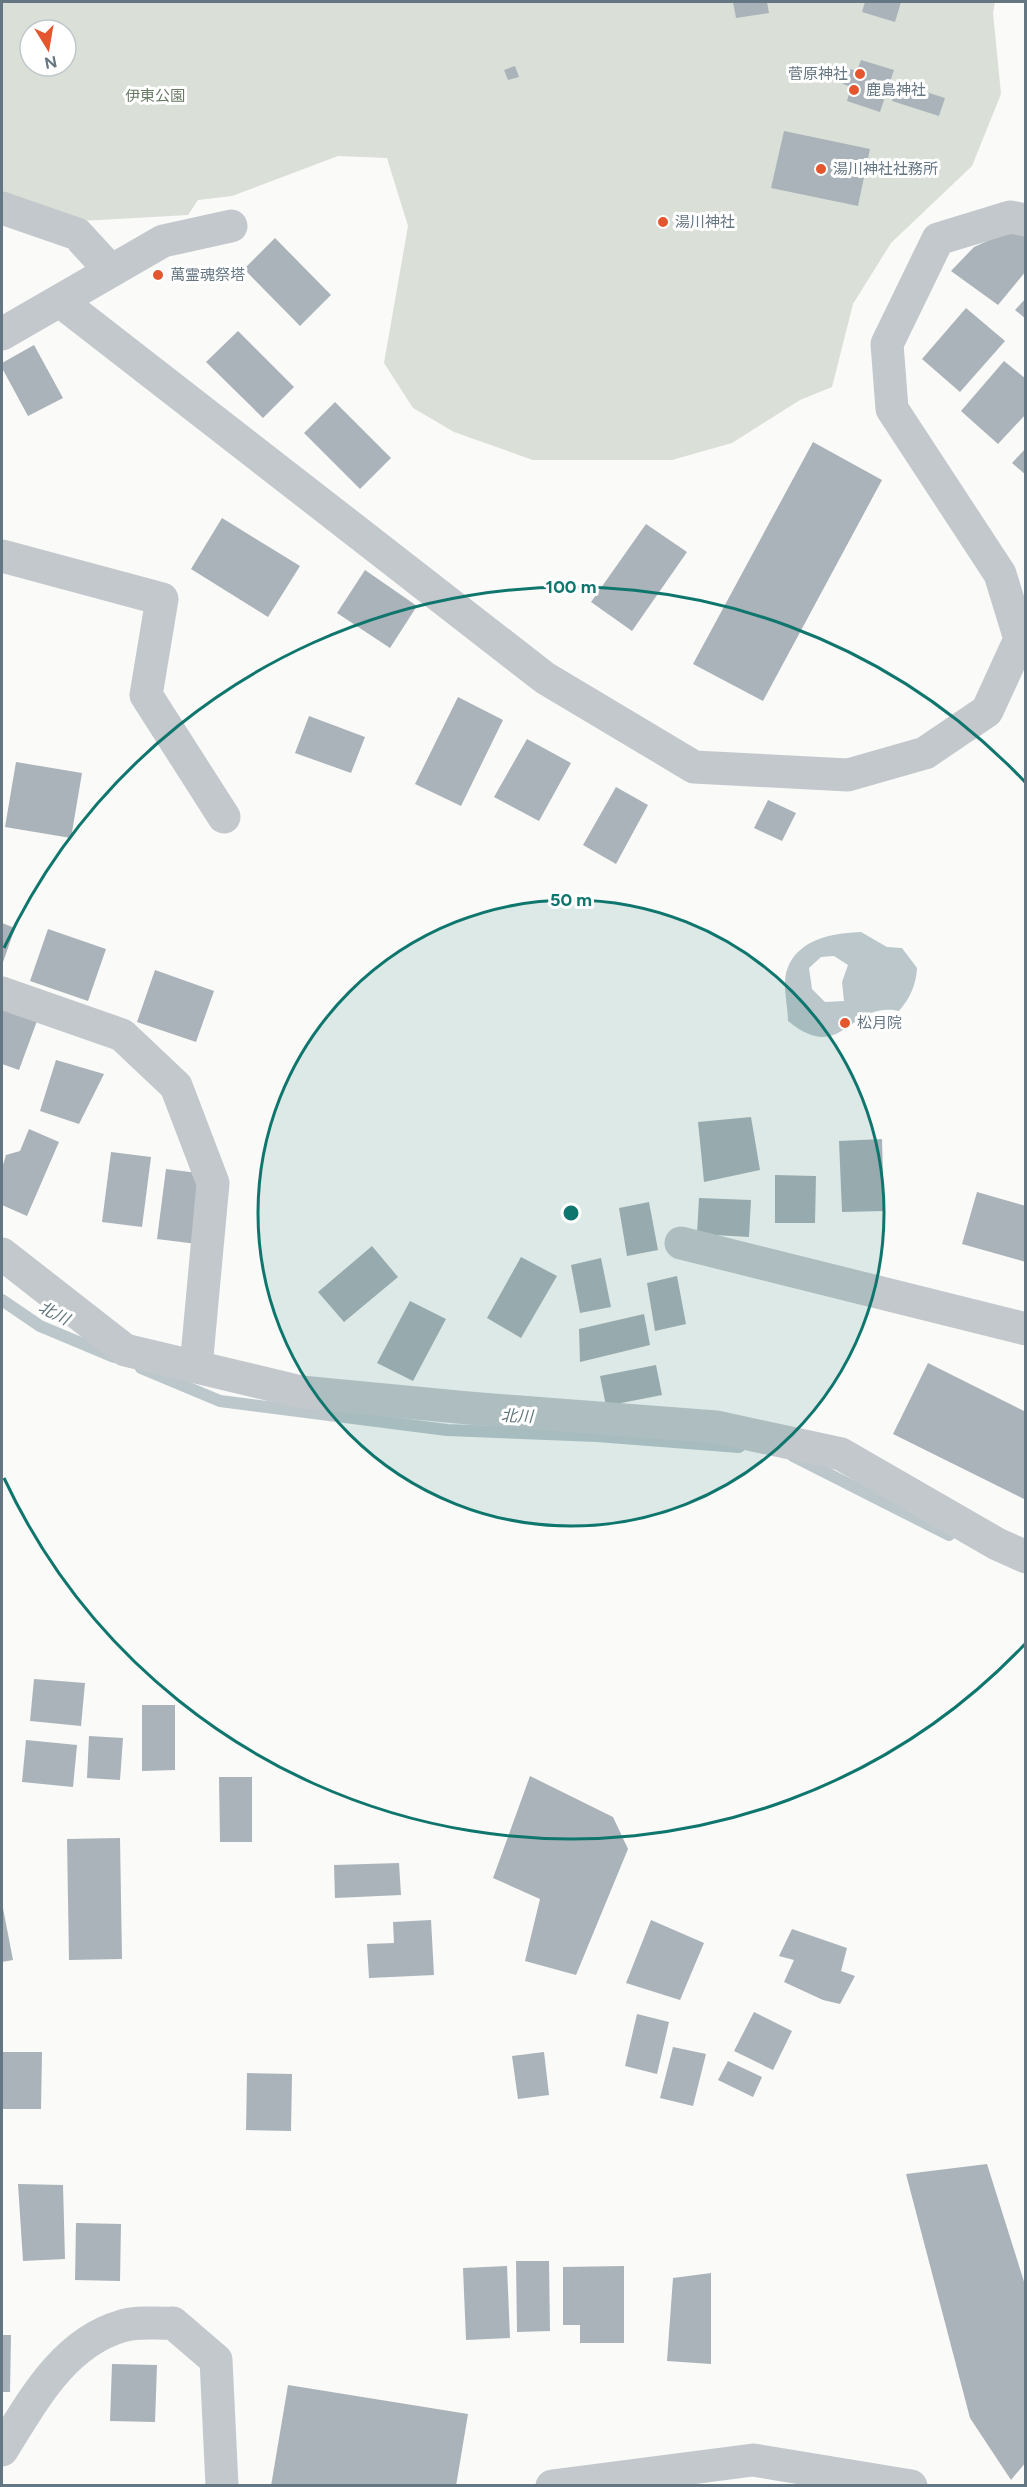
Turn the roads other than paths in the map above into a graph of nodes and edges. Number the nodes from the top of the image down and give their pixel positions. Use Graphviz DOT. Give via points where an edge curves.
graph roads {
  1 [pos="2,208"];
  2 [pos="1026,220"];
  3 [pos="231,226"];
  4 [pos="111,271"];
  5 [pos="60,301"];
  6 [pos="2,334"];
  7 [pos="2,556"];
  8 [pos="224,817"];
  9 [pos="2,993"];
  10 [pos="681,1243"];
  11 [pos="2,1254"];
  12 [pos="1026,1329"];
  13 [pos="196,1367"];
  14 [pos="1026,1557"];
  15 [pos="2,2450"];
  16 [pos="222,2486"];
  17 [pos="552,2486"];
  18 [pos="911,2486"];
  1 -- 4 [label="street" via="77,234"];
  2 -- 5 [label="street" via="1010,216 938,239 887,344 892,409 1000,574 1020,639 987,711 925,753 848,775 694,767 545,678"];
  3 -- 4 [label="street" via="163,241"];
  4 -- 5 [label="street"];
  5 -- 6 [label="street"];
  7 -- 8 [label="street" via="162,598 147,695"];
  9 -- 13 [label="street" via="122,1035 176,1086 213,1183"];
  10 -- 12 [label="street"];
  11 -- 13 [label="street" via="125,1350"];
  13 -- 14 [label="street" via="301,1392 716,1427 841,1454"];
  15 -- 16 [label="street" via="38,2391 76,2349 122,2326 173,2323 216,2360"];
  17 -- 18 [label="street" via="753,2460"];
}
